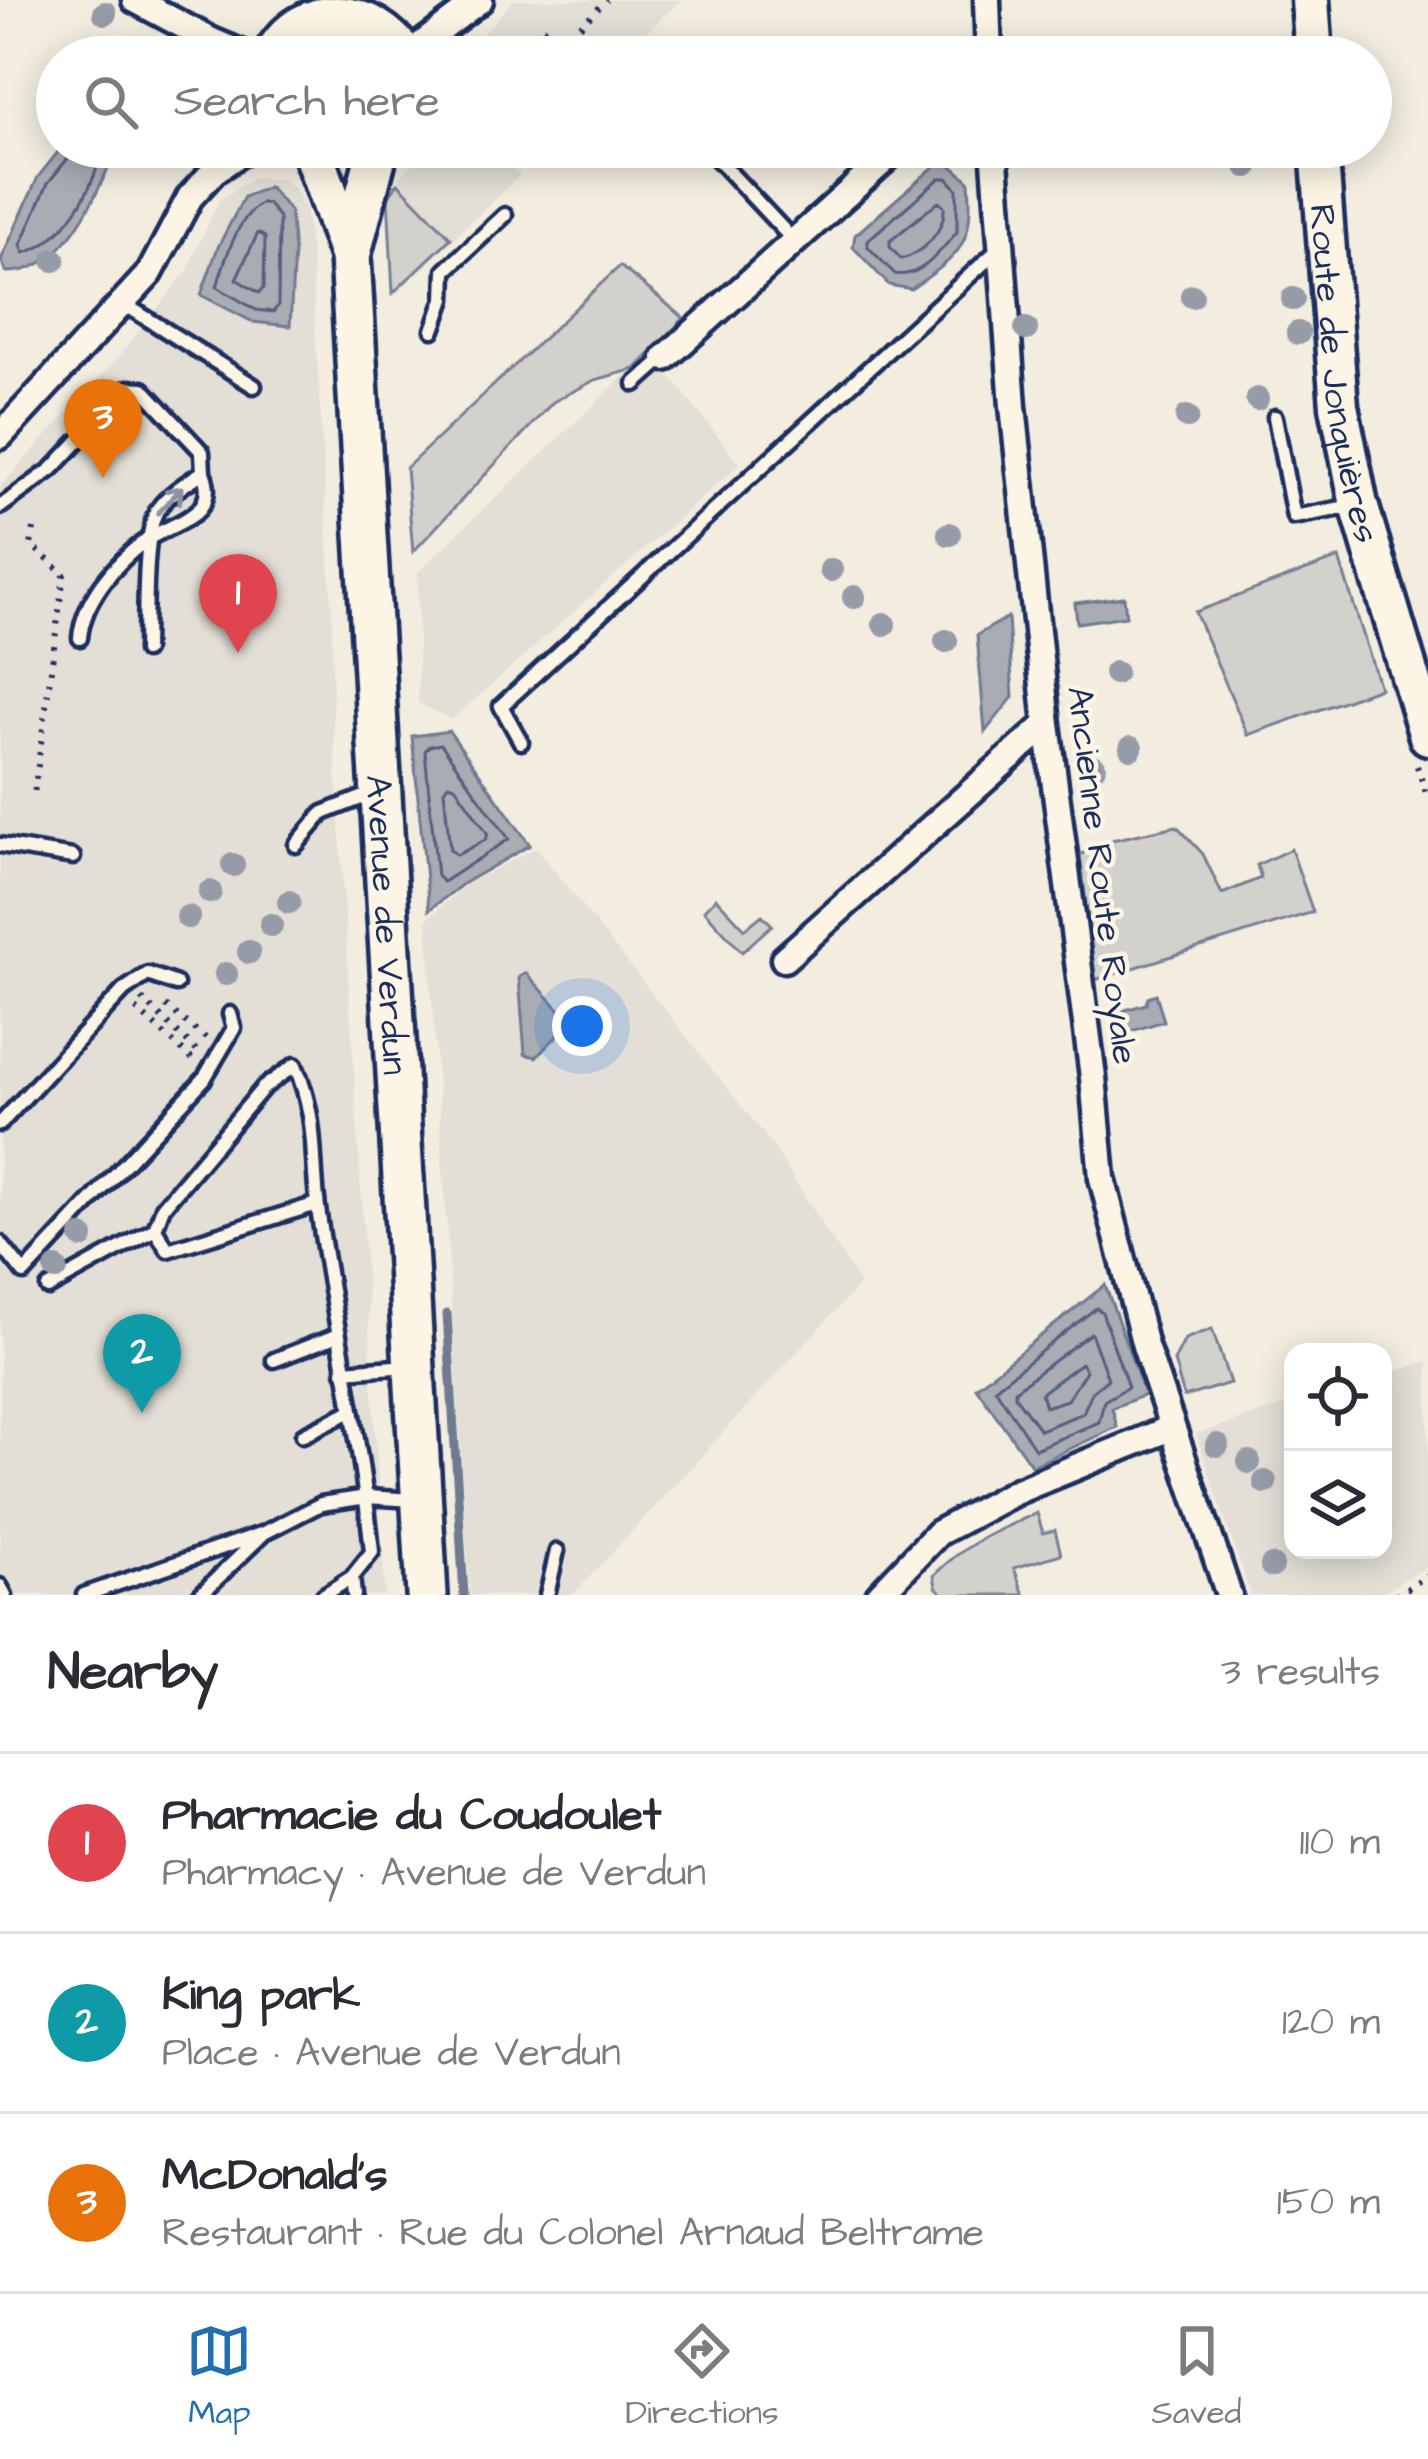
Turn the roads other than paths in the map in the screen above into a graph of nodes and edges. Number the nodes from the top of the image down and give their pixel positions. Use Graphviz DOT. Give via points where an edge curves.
graph roads {
  1 [pos="135,0"];
  2 [pos="480,0"];
  3 [pos="987,0"];
  4 [pos="1310,0"];
  5 [pos="311,10"];
  6 [pos="369,12"];
  7 [pos="203,36"];
  8 [pos="289,36"];
  9 [pos="390,36"];
  10 [pos="433,36"];
  11 [pos="986,36"];
  12 [pos="1313,36"];
  13 [pos="218,168"];
  14 [pos="312,168"];
  15 [pos="375,168"];
  16 [pos="726,168"];
  17 [pos="876,168"];
  18 [pos="996,168"];
  19 [pos="1321,168"];
  20 [pos="505,215"];
  21 [pos="795,242"];
  22 [pos="1003,245"];
  23 [pos="350,256"];
  24 [pos="124,304"];
  25 [pos="433,330"];
  26 [pos="665,358"];
  27 [pos="635,384"];
  28 [pos="254,386"];
  29 [pos="1275,417"];
  30 [pos="0,436"];
  31 [pos="203,472"];
  32 [pos="1359,505"];
  33 [pos="0,507"];
  34 [pos="146,540"];
  35 [pos="80,638"];
  36 [pos="145,651"];
  37 [pos="1047,724"];
  38 [pos="1428,736"];
  39 [pos="521,742"];
  40 [pos="381,790"];
  41 [pos="0,845"];
  42 [pos="296,845"];
  43 [pos="73,857"];
  44 [pos="784,959"];
  45 [pos="176,984"];
  46 [pos="225,1020"];
  47 [pos="0,1124"];
  48 [pos="317,1204"];
  49 [pos="155,1229"];
  50 [pos="0,1243"];
  51 [pos="48,1288"];
  52 [pos="338,1335"];
  53 [pos="274,1360"];
  54 [pos="414,1365"];
  55 [pos="344,1371"];
  56 [pos="351,1411"];
  57 [pos="1172,1428"];
  58 [pos="303,1435"];
  59 [pos="367,1497"];
  60 [pos="421,1501"];
  61 [pos="264,1533"];
  62 [pos="557,1552"];
  63 [pos="352,1577"];
  64 [pos="0,1586"];
  65 [pos="894,1590"];
  66 [pos="5,1595"];
  67 [pos="84,1595"];
  68 [pos="200,1595"];
  69 [pos="324,1595"];
  70 [pos="353,1595"];
  71 [pos="427,1595"];
  72 [pos="547,1595"];
  73 [pos="1229,1595"];
  1 -- 7 [label="street"];
  2 -- 10 [label="street"];
  3 -- 11 [label="street"];
  4 -- 12 [label="main road"];
  5 -- 6 [label="main road"];
  5 -- 8 [label="main road"];
  6 -- 9 [label="main road"];
  13 -- 24 [label="street" via="190,197"];
  14 -- 23 [label="main road, Avenue de Verdun"];
  15 -- 23 [label="main road, Avenue de Verdun"];
  16 -- 21 [label="lane"];
  17 -- 21 [label="street"];
  18 -- 22 [label="street, Ancienne Route Royale"];
  19 -- 32 [label="main road, Route de Jonquières" via="1336,383"];
  20 -- 25 [label="lane" via="446,272"];
  21 -- 26 [label="street"];
  22 -- 37 [label="street, Ancienne Route Royale"];
  22 -- 39 [label="lane" via="501,706"];
  23 -- 40 [label="main road, Avenue de Verdun"];
  24 -- 28 [label="lane"];
  24 -- 30 [label="street"];
  26 -- 27 [label="lane"];
  29 -- 32 [label="lane" via="1294,518"];
  31 -- 33 [label="lane" via="202,452 143,389 128,388 52,469"];
  34 -- 31 [label="lane, one-way" via="158,508"];
  31 -- 34 [label="lane" via="205,501"];
  32 -- 38 [label="main road, Route de Jonquières"];
  34 -- 35 [label="lane" via="90,598"];
  34 -- 36 [label="lane"];
  37 -- 44 [label="street"];
  37 -- 57 [label="street, Ancienne Route Royale" via="1102,1178"];
  40 -- 42 [label="lane" via="323,813"];
  40 -- 54 [label="main road, Avenue de Verdun"];
  41 -- 43 [label="lane"];
  45 -- 47 [label="lane" via="148,974 124,990"];
  46 -- 50 [label="lane" via="234,1028 204,1079 24,1273"];
  48 -- 49 [label="lane" via="168,1250"];
  48 -- 49 [label="lane" via="311,1102 296,1065 263,1088 163,1207"];
  48 -- 52 [label="lane"];
  49 -- 51 [label="lane"];
  52 -- 53 [label="lane"];
  52 -- 55 [label="lane"];
  54 -- 55 [label="lane"];
  54 -- 60 [label="main road, Avenue de Verdun"];
  55 -- 56 [label="lane"];
  56 -- 58 [label="lane"];
  56 -- 59 [label="lane"];
  57 -- 65 [label="street" via="938,1533"];
  57 -- 73 [label="street, Ancienne Route Royale"];
  59 -- 60 [label="lane"];
  59 -- 61 [label="lane" via="321,1504"];
  59 -- 63 [label="lane" via="372,1552"];
  60 -- 71 [label="main road, Avenue de Verdun"];
  61 -- 67 [label="lane"];
  61 -- 68 [label="lane"];
  62 -- 72 [label="lane"];
  63 -- 69 [label="lane"];
  63 -- 70 [label="lane"];
  64 -- 66 [label="lane"];
}
